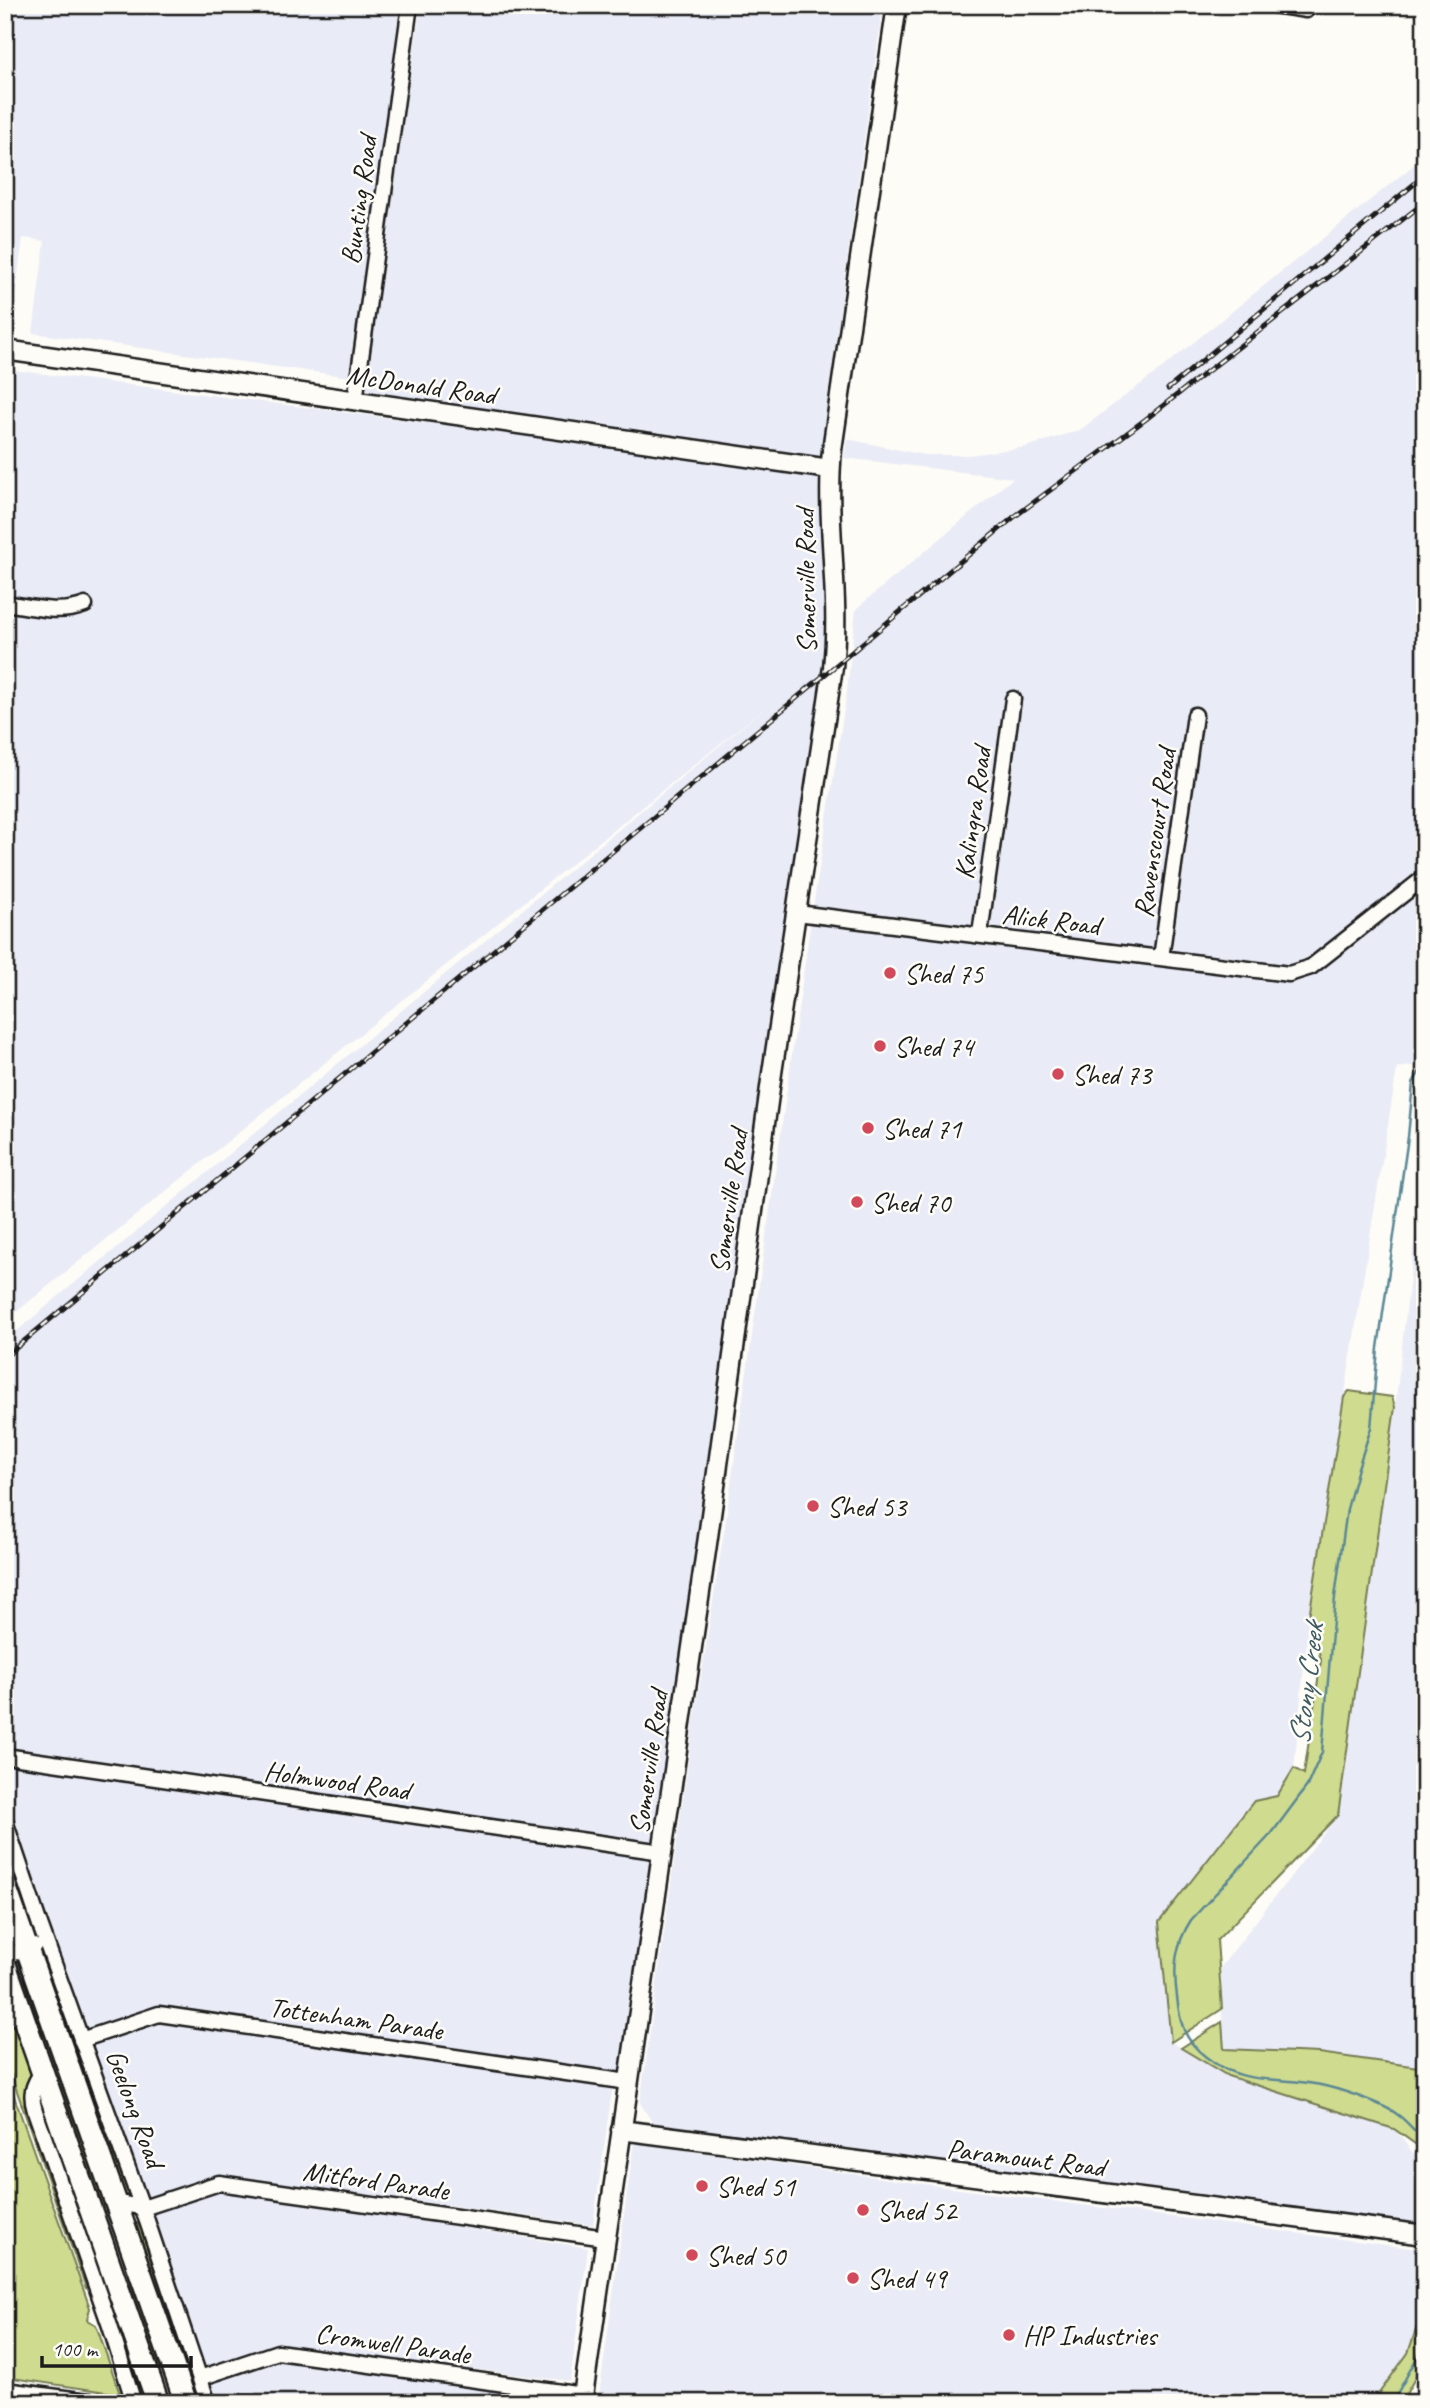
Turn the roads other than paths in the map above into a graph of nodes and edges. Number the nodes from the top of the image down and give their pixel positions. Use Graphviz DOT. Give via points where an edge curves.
graph roads {
  1 [pos="410,5"];
  2 [pos="897,5"];
  3 [pos="1274,5"];
  4 [pos="1306,10"];
  5 [pos="5,350"];
  6 [pos="355,401"];
  7 [pos="830,469"];
  8 [pos="5,604"];
  9 [pos="85,605"];
  10 [pos="1013,699"];
  11 [pos="1195,715"];
  12 [pos="1425,877"];
  13 [pos="797,913"];
  14 [pos="980,934"];
  15 [pos="1161,958"];
  16 [pos="5,1756"];
  17 [pos="7,1831"];
  18 [pos="662,1852"];
  19 [pos="5,1886"];
  20 [pos="35,1950"];
  21 [pos="6,1965"];
  22 [pos="5,2007"];
  23 [pos="26,2023"];
  24 [pos="81,2040"];
  25 [pos="43,2071"];
  26 [pos="628,2082"];
  27 [pos="621,2130"];
  28 [pos="142,2208"];
  29 [pos="121,2216"];
  30 [pos="1425,2235"];
  31 [pos="606,2238"];
  32 [pos="103,2242"];
  33 [pos="189,2380"];
  34 [pos="5,2390"];
  35 [pos="158,2398"];
  36 [pos="582,2399"];
  37 [pos="103,2403"];
  38 [pos="134,2403"];
  39 [pos="186,2403"];
  40 [pos="208,2403"];
  1 -- 6 [label="street, Bunting Road"];
  2 -- 7 [label="main road, Somerville Road"];
  3 -- 4 [label="street"];
  5 -- 6 [label="main road, McDonald Road"];
  6 -- 7 [label="main road, McDonald Road"];
  7 -- 13 [label="main road, Somerville Road" via="837,614 834,660"];
  8 -- 9 [label="street" via="59,611"];
  10 -- 14 [label="street, Kalingra Road"];
  11 -- 15 [label="street, Ravenscourt Road"];
  12 -- 15 [label="street, Alick Road" via="1299,972 1274,973"];
  13 -- 14 [label="street, Alick Road"];
  13 -- 18 [label="main road, Somerville Road"];
  14 -- 15 [label="street, Alick Road"];
  16 -- 18 [label="street, Holmwood Road"];
  17 -- 20 [label="street, Geelong Road"];
  18 -- 26 [label="main road, Somerville Road"];
  19 -- 20 [label="highway, Geelong Road"];
  20 -- 21 [label="street"];
  20 -- 24 [label="street, Geelong Road"];
  20 -- 29 [label="highway, Geelong Road"];
  21 -- 23 [label="highway"];
  22 -- 23 [label="street"];
  23 -- 25 [label="highway"];
  24 -- 26 [label="street, Tottenham Parade" via="159,2014"];
  24 -- 28 [label="street, Geelong Road"];
  25 -- 32 [label="highway"];
  25 -- 38 [label="street" via="32,2091 34,2111"];
  26 -- 27 [label="main road, Somerville Road"];
  27 -- 30 [label="main road, Paramount Road"];
  27 -- 31 [label="main road, Somerville Road"];
  28 -- 29 [label="street"];
  28 -- 29 [label="street"];
  28 -- 31 [label="street, Mitford Parade" via="219,2183"];
  28 -- 33 [label="street, Geelong Road"];
  29 -- 32 [label="highway" via="113,2218"];
  29 -- 33 [label="highway, Geelong Road"];
  31 -- 36 [label="main road, Somerville Road"];
  32 -- 35 [label="highway"];
  33 -- 35 [label="highway"];
  33 -- 36 [label="street, Cromwell Parade" via="278,2352"];
  33 -- 39 [label="highway, Geelong Road"];
  33 -- 40 [label="street, Geelong Road"];
  34 -- 37 [label="street"];
  35 -- 38 [label="street" via="138,2396"];
}
